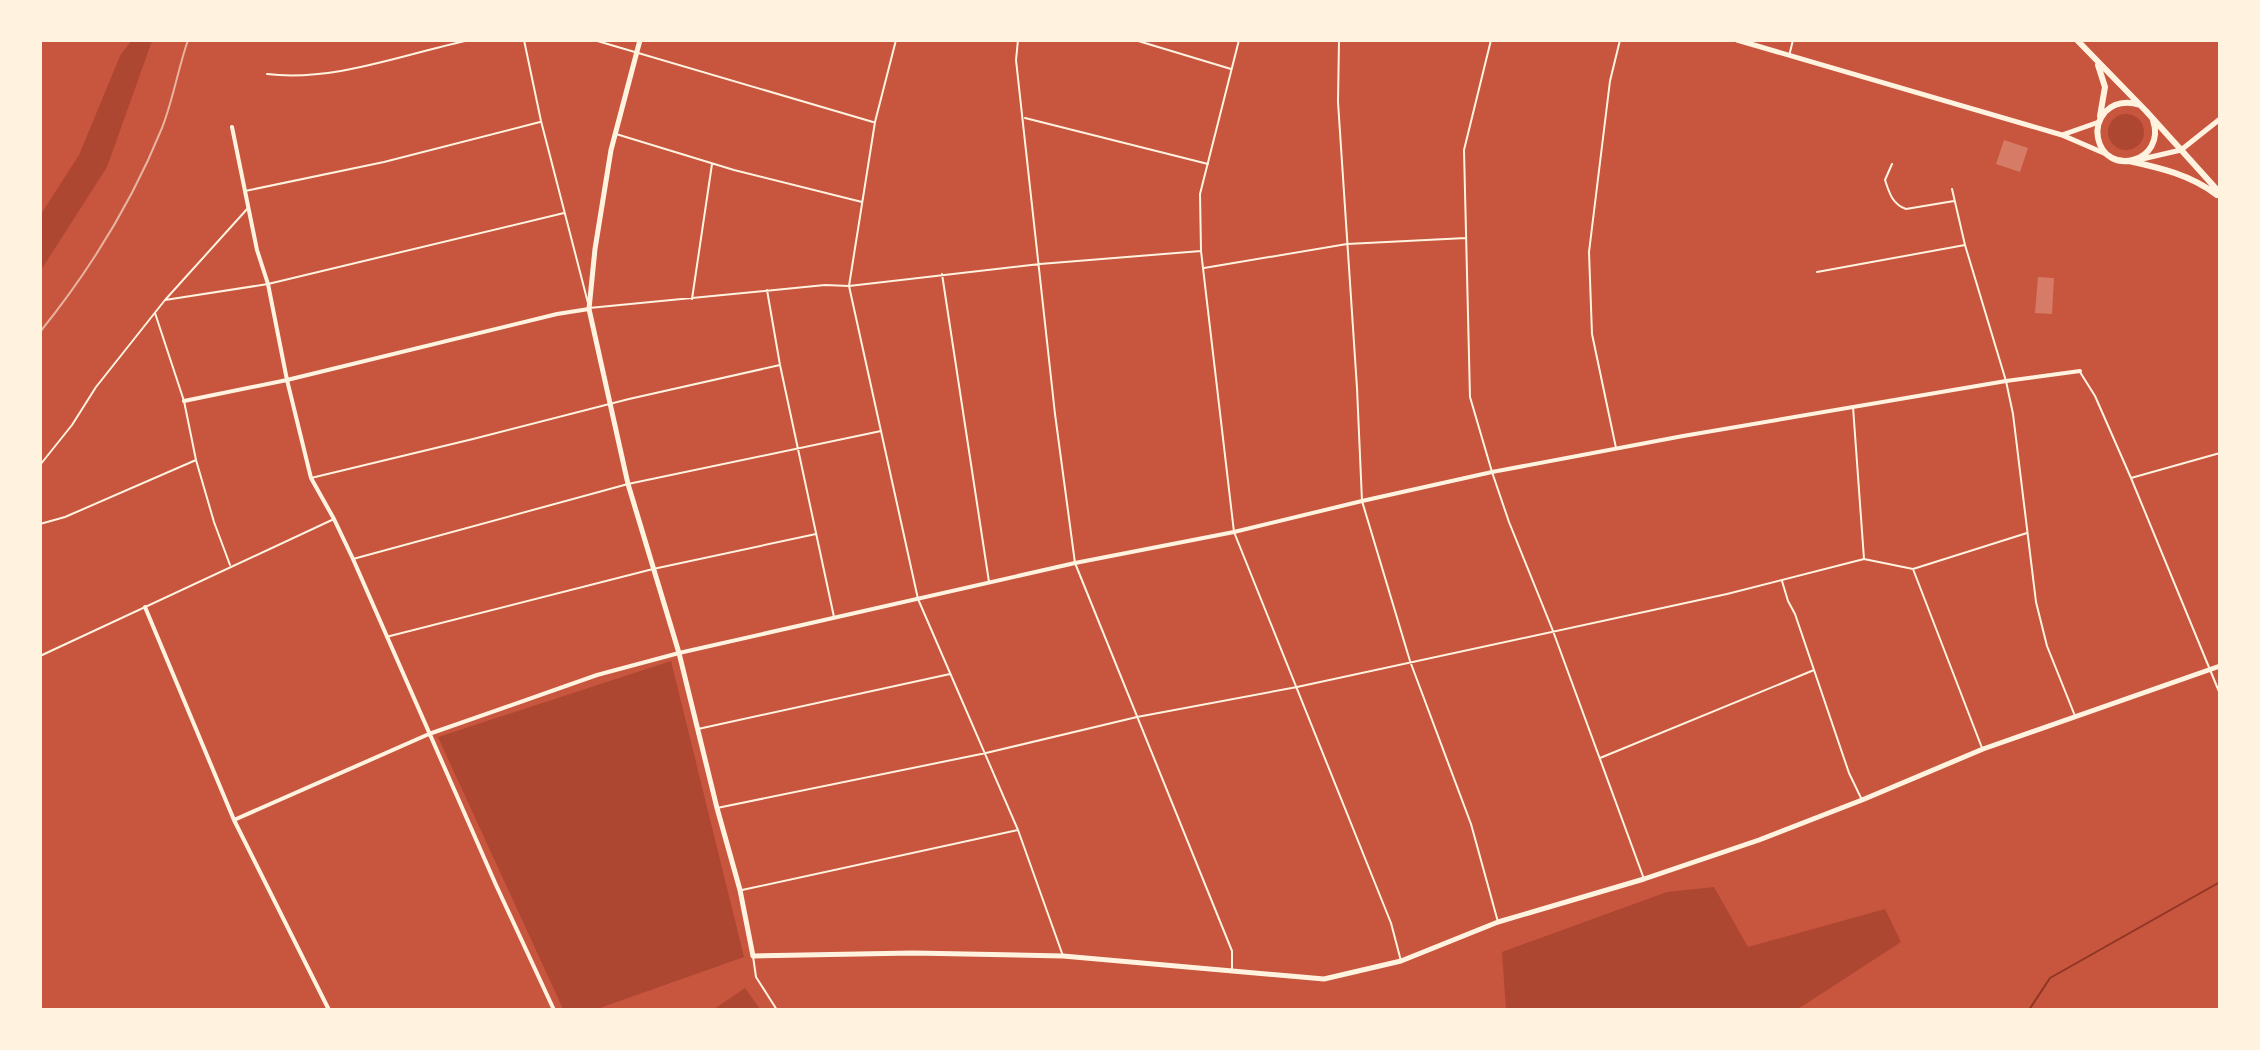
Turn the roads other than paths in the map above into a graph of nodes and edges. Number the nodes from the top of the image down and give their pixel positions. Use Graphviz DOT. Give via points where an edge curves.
graph roads {
  1 [pos="470,40"];
  2 [pos="524,40"];
  3 [pos="594,40"];
  4 [pos="640,40"];
  5 [pos="896,40"];
  6 [pos="1018,40"];
  7 [pos="1135,40"];
  8 [pos="1239,40"];
  9 [pos="1339,40"];
  10 [pos="1491,40"];
  11 [pos="1620,40"];
  12 [pos="1737,40"];
  13 [pos="1793,40"];
  14 [pos="2077,40"];
  15 [pos="636,52"];
  16 [pos="2091,55"];
  17 [pos="1789,56"];
  18 [pos="1231,69"];
  19 [pos="267,74"];
  20 [pos="2141,106"];
  21 [pos="1023,117"];
  22 [pos="2151,117"];
  23 [pos="2220,119"];
  24 [pos="542,121"];
  25 [pos="874,122"];
  26 [pos="2099,122"];
  27 [pos="232,127"];
  28 [pos="615,133"];
  29 [pos="2062,135"];
  30 [pos="2181,150"];
  31 [pos="2107,155"];
  32 [pos="2129,161"];
  33 [pos="712,164"];
  34 [pos="1208,164"];
  35 [pos="1892,164"];
  36 [pos="1952,189"];
  37 [pos="245,192"];
  38 [pos="2220,195"];
  39 [pos="1954,201"];
  40 [pos="862,202"];
  41 [pos="248,208"];
  42 [pos="564,213"];
  43 [pos="1467,238"];
  44 [pos="1347,244"];
  45 [pos="1965,245"];
  46 [pos="1201,251"];
  47 [pos="1040,264"];
  48 [pos="1204,268"];
  49 [pos="1817,272"];
  50 [pos="942,274"];
  51 [pos="268,284"];
  52 [pos="849,286"];
  53 [pos="767,290"];
  54 [pos="692,299"];
  55 [pos="165,300"];
  56 [pos="589,309"];
  57 [pos="155,312"];
  58 [pos="780,365"];
  59 [pos="2080,370"];
  60 [pos="287,380"];
  61 [pos="2006,381"];
  62 [pos="184,401"];
  63 [pos="609,404"];
  64 [pos="1853,407"];
  65 [pos="881,431"];
  66 [pos="799,448"];
  67 [pos="1616,448"];
  68 [pos="2220,453"];
  69 [pos="196,460"];
  70 [pos="40,465"];
  71 [pos="1492,472"];
  72 [pos="311,478"];
  73 [pos="2131,478"];
  74 [pos="40,479"];
  75 [pos="628,484"];
  76 [pos="40,486"];
  77 [pos="1362,501"];
  78 [pos="334,519"];
  79 [pos="40,524"];
  80 [pos="1234,532"];
  81 [pos="2027,533"];
  82 [pos="816,534"];
  83 [pos="353,559"];
  84 [pos="1864,559"];
  85 [pos="1075,563"];
  86 [pos="230,566"];
  87 [pos="1913,569"];
  88 [pos="653,570"];
  89 [pos="1782,581"];
  90 [pos="989,583"];
  91 [pos="918,599"];
  92 [pos="145,607"];
  93 [pos="834,618"];
  94 [pos="1553,631"];
  95 [pos="386,637"];
  96 [pos="680,653"];
  97 [pos="40,656"];
  98 [pos="1410,661"];
  99 [pos="2220,666"];
  100 [pos="1814,670"];
  101 [pos="2211,670"];
  102 [pos="950,674"];
  103 [pos="1297,687"];
  104 [pos="2220,694"];
  105 [pos="2075,716"];
  106 [pos="1137,717"];
  107 [pos="697,730"];
  108 [pos="429,734"];
  109 [pos="1983,749"];
  110 [pos="986,753"];
  111 [pos="1599,758"];
  112 [pos="1862,800"];
  113 [pos="717,808"];
  114 [pos="234,820"];
  115 [pos="1018,830"];
  116 [pos="1644,879"];
  117 [pos="740,890"];
  118 [pos="1498,922"];
  119 [pos="753,956"];
  120 [pos="1063,956"];
  121 [pos="1401,961"];
  122 [pos="1232,971"];
  123 [pos="329,1010"];
  124 [pos="554,1010"];
  125 [pos="777,1010"];
  1 -- 19 [label="lane" via="346,70 289,77"];
  2 -- 24 [label="lane"];
  3 -- 15 [label="lane"];
  4 -- 15 [label="main road"];
  5 -- 25 [label="lane"];
  6 -- 21 [label="lane" via="1016,60"];
  7 -- 18 [label="lane"];
  8 -- 18 [label="lane"];
  9 -- 44 [label="lane" via="1338,102"];
  10 -- 43 [label="lane" via="1464,150"];
  11 -- 67 [label="lane" via="1610,81 1589,252 1592,334"];
  12 -- 17 [label="main road"];
  13 -- 17 [label="lane"];
  14 -- 16 [label="main road"];
  15 -- 25 [label="lane"];
  15 -- 28 [label="main road"];
  16 -- 20 [label="main road"];
  16 -- 26 [label="main road" via="2100,67 2105,87"];
  17 -- 29 [label="main road"];
  18 -- 34 [label="lane"];
  20 -- 22 [label="main road"];
  20 -- 26 [label="main road" via="2130,102 2115,105"];
  21 -- 34 [label="lane"];
  21 -- 47 [label="lane"];
  22 -- 30 [label="main road"];
  22 -- 32 [label="main road" via="2156,132 2151,147"];
  23 -- 30 [label="main road"];
  24 -- 37 [label="lane" via="384,162"];
  24 -- 42 [label="lane"];
  25 -- 40 [label="lane"];
  26 -- 29 [label="main road"];
  26 -- 31 [label="main road" via="2097,136"];
  27 -- 37 [label="street"];
  28 -- 33 [label="lane"];
  28 -- 56 [label="main road"];
  29 -- 31 [label="main road"];
  30 -- 32 [label="main road"];
  30 -- 38 [label="main road"];
  31 -- 32 [label="main road"];
  32 -- 38 [label="main road" via="2195,180"];
  33 -- 40 [label="lane"];
  33 -- 54 [label="lane"];
  34 -- 46 [label="lane" via="1200,194"];
  35 -- 39 [label="lane" via="1885,180 1899,207"];
  36 -- 39 [label="lane"];
  37 -- 41 [label="street"];
  39 -- 45 [label="lane"];
  40 -- 52 [label="lane"];
  41 -- 51 [label="street"];
  41 -- 55 [label="lane"];
  42 -- 51 [label="lane"];
  42 -- 56 [label="lane"];
  43 -- 44 [label="lane"];
  43 -- 71 [label="lane" via="1470,397"];
  44 -- 48 [label="lane"];
  44 -- 77 [label="lane"];
  45 -- 49 [label="lane"];
  45 -- 61 [label="lane"];
  46 -- 47 [label="lane"];
  46 -- 48 [label="lane"];
  47 -- 50 [label="lane"];
  47 -- 85 [label="lane" via="1054,414"];
  48 -- 80 [label="lane"];
  50 -- 52 [label="lane"];
  50 -- 90 [label="lane"];
  51 -- 55 [label="lane"];
  51 -- 60 [label="street"];
  52 -- 53 [label="lane"];
  52 -- 65 [label="lane"];
  53 -- 54 [label="lane"];
  53 -- 58 [label="lane"];
  54 -- 56 [label="lane"];
  55 -- 57 [label="lane"];
  56 -- 60 [label="street"];
  56 -- 63 [label="main road"];
  57 -- 62 [label="lane"];
  57 -- 70 [label="lane"];
  58 -- 63 [label="lane"];
  58 -- 66 [label="lane"];
  59 -- 61 [label="street"];
  59 -- 73 [label="lane"];
  60 -- 62 [label="street"];
  60 -- 72 [label="street"];
  61 -- 64 [label="street"];
  61 -- 81 [label="lane"];
  62 -- 69 [label="lane"];
  63 -- 72 [label="lane"];
  63 -- 75 [label="main road"];
  64 -- 67 [label="street"];
  64 -- 84 [label="lane"];
  65 -- 66 [label="lane"];
  65 -- 91 [label="lane"];
  66 -- 75 [label="lane"];
  66 -- 82 [label="lane"];
  67 -- 71 [label="street"];
  68 -- 73 [label="lane"];
  69 -- 79 [label="lane" via="65,517"];
  69 -- 86 [label="lane"];
  71 -- 77 [label="street"];
  71 -- 94 [label="lane"];
  72 -- 78 [label="street"];
  73 -- 101 [label="lane"];
  74 -- 76 [label="lane"];
  75 -- 83 [label="lane"];
  75 -- 88 [label="main road"];
  77 -- 80 [label="street"];
  77 -- 98 [label="lane"];
  78 -- 83 [label="street"];
  78 -- 86 [label="lane"];
  80 -- 85 [label="street"];
  80 -- 103 [label="lane"];
  81 -- 87 [label="lane"];
  81 -- 105 [label="lane" via="2036,602 2047,646"];
  82 -- 88 [label="lane"];
  82 -- 93 [label="lane"];
  83 -- 95 [label="street"];
  84 -- 87 [label="lane"];
  84 -- 89 [label="lane"];
  85 -- 90 [label="street"];
  85 -- 106 [label="lane"];
  86 -- 92 [label="lane"];
  87 -- 109 [label="lane"];
  88 -- 95 [label="lane"];
  88 -- 96 [label="main road"];
  89 -- 94 [label="lane"];
  89 -- 100 [label="lane"];
  90 -- 91 [label="street"];
  91 -- 93 [label="street"];
  91 -- 102 [label="lane"];
  92 -- 97 [label="lane"];
  92 -- 114 [label="street"];
  93 -- 96 [label="street"];
  94 -- 98 [label="lane"];
  94 -- 111 [label="lane"];
  95 -- 108 [label="street"];
  96 -- 107 [label="main road"];
  96 -- 108 [label="street" via="597,675"];
  98 -- 103 [label="lane"];
  98 -- 118 [label="lane" via="1471,824"];
  99 -- 101 [label="main road"];
  100 -- 111 [label="lane"];
  100 -- 112 [label="lane"];
  101 -- 104 [label="lane"];
  101 -- 105 [label="main road"];
  102 -- 107 [label="lane"];
  102 -- 110 [label="lane"];
  103 -- 106 [label="lane"];
  103 -- 121 [label="lane" via="1391,923"];
  105 -- 109 [label="main road"];
  106 -- 110 [label="lane"];
  106 -- 122 [label="lane" via="1232,951"];
  107 -- 113 [label="main road"];
  108 -- 114 [label="street"];
  108 -- 124 [label="street"];
  109 -- 112 [label="main road"];
  110 -- 113 [label="lane"];
  110 -- 115 [label="lane"];
  111 -- 116 [label="lane"];
  112 -- 116 [label="main road"];
  113 -- 117 [label="main road"];
  114 -- 123 [label="street"];
  115 -- 117 [label="lane"];
  115 -- 120 [label="lane"];
  116 -- 118 [label="main road"];
  117 -- 119 [label="main road"];
  118 -- 121 [label="main road"];
  119 -- 120 [label="main road"];
  119 -- 125 [label="lane" via="756,977"];
  120 -- 122 [label="main road"];
  121 -- 122 [label="main road" via="1324,979"];
}
